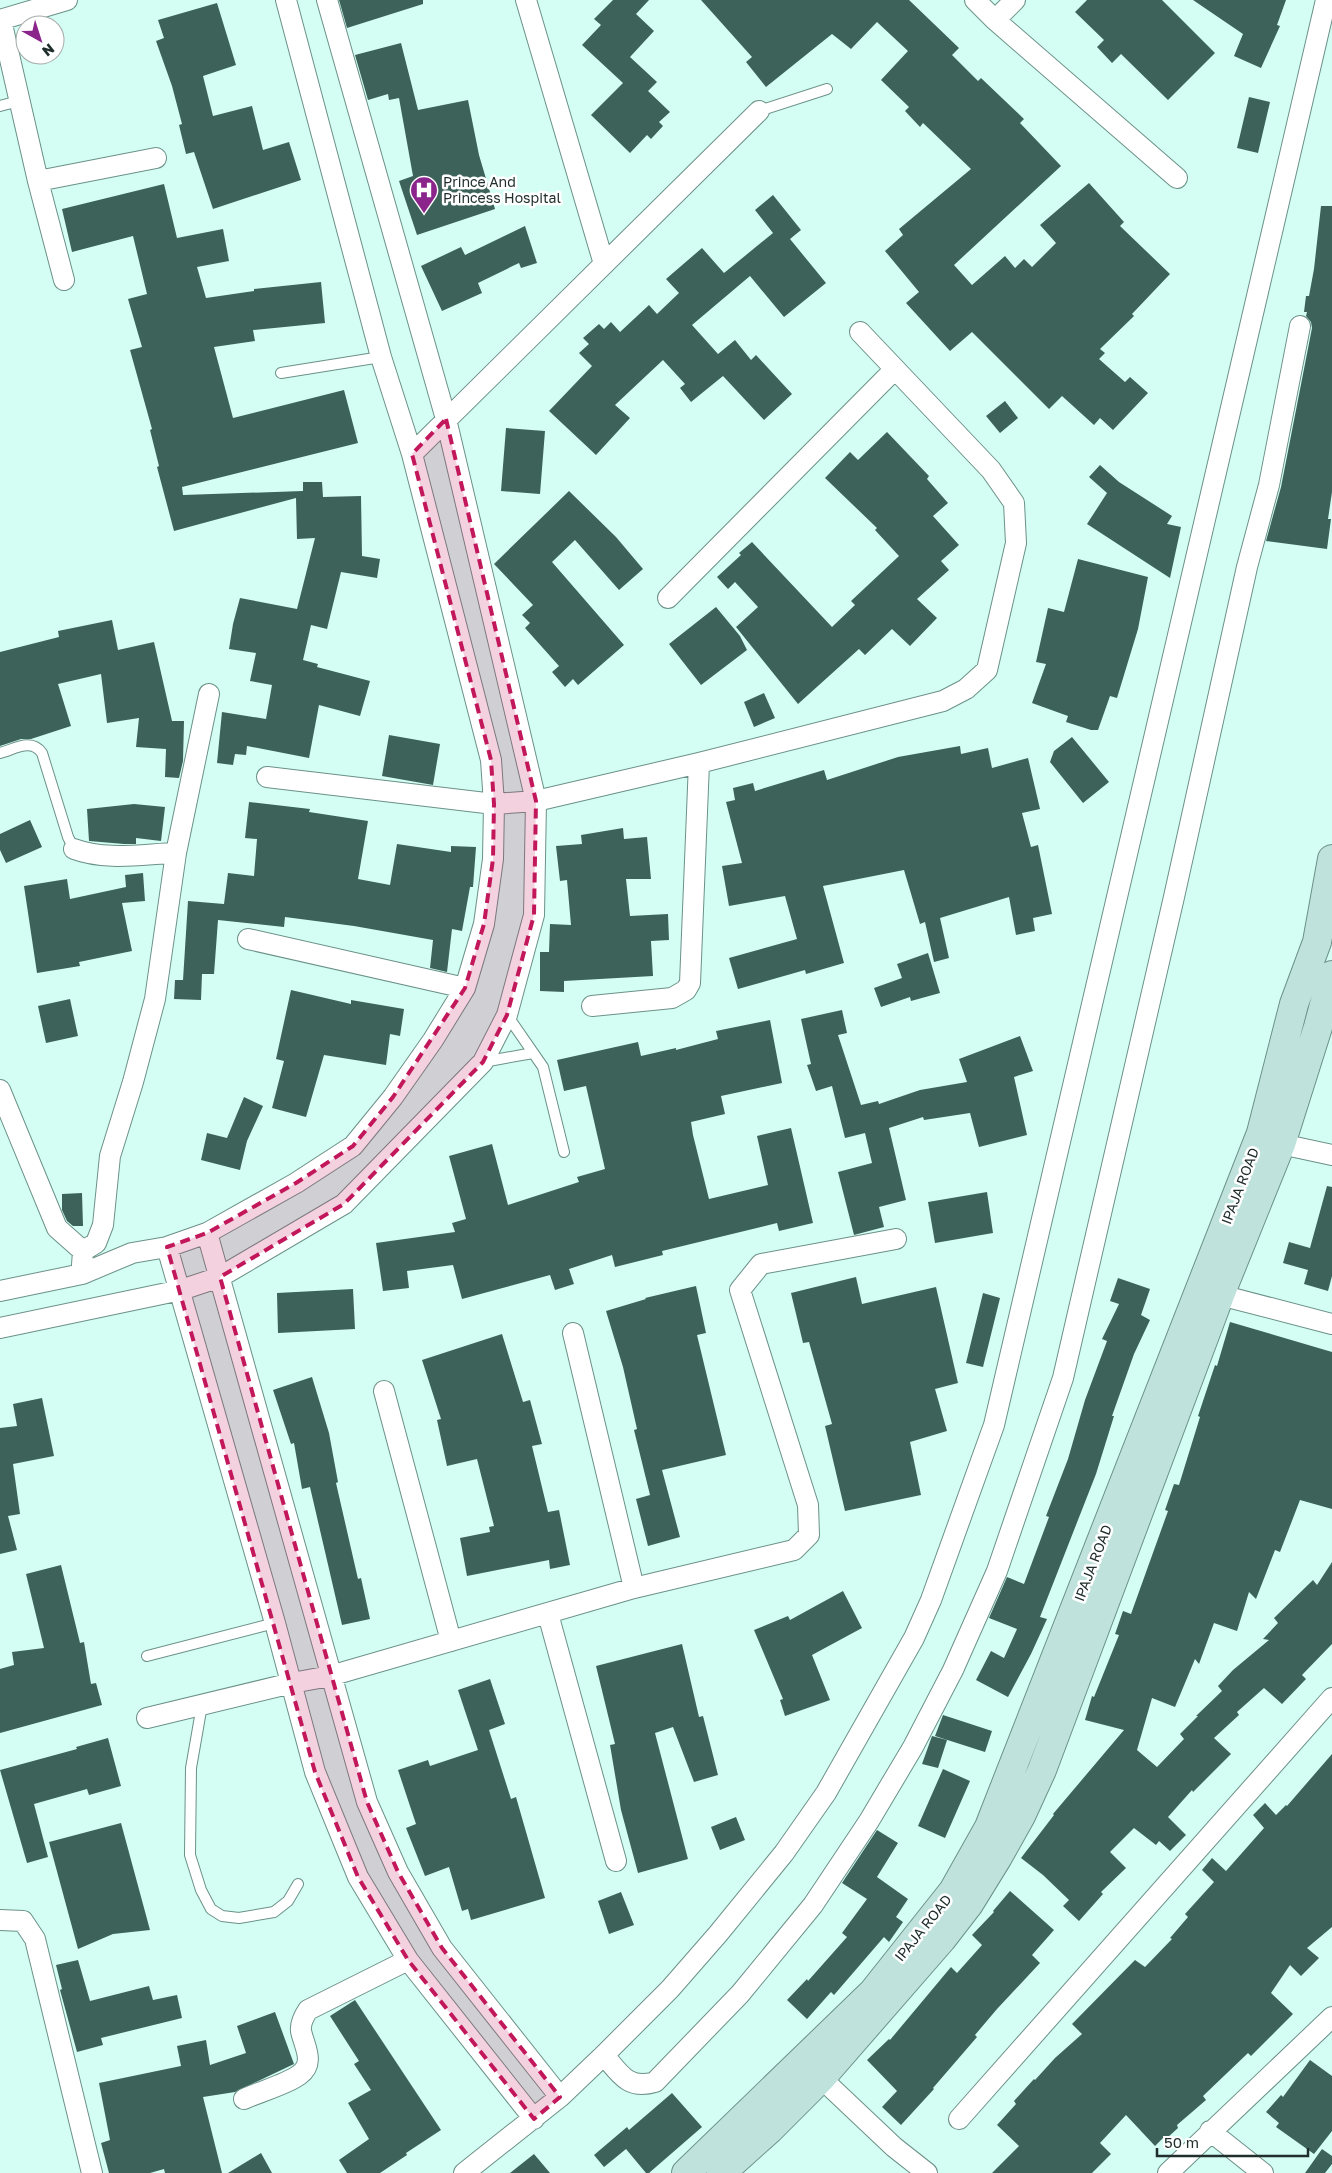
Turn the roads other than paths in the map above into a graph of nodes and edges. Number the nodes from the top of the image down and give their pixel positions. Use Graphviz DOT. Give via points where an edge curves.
graph roads {
  1 [pos="68,0"];
  2 [pos="286,0"];
  3 [pos="328,0"];
  4 [pos="526,0"];
  5 [pos="975,0"];
  6 [pos="1014,0"];
  7 [pos="1326,0"];
  8 [pos="0,20"];
  9 [pos="995,20"];
  10 [pos="827,89"];
  11 [pos="9,103"];
  12 [pos="759,111"];
  13 [pos="156,158"];
  14 [pos="1177,178"];
  15 [pos="38,181"];
  16 [pos="604,264"];
  17 [pos="64,280"];
  18 [pos="1300,326"];
  19 [pos="860,332"];
  20 [pos="381,356"];
  21 [pos="894,370"];
  22 [pos="281,373"];
  23 [pos="446,420"];
  24 [pos="412,454"];
  25 [pos="668,598"];
  26 [pos="209,694"];
  27 [pos="0,752"];
  28 [pos="699,764"];
  29 [pos="267,777"];
  30 [pos="536,801"];
  31 [pos="494,804"];
  32 [pos="74,849"];
  33 [pos="176,852"];
  34 [pos="1332,859"];
  35 [pos="248,939"];
  36 [pos="465,988"];
  37 [pos="1330,992"];
  38 [pos="592,1006"];
  39 [pos="507,1015"];
  40 [pos="534,1053"];
  41 [pos="483,1062"];
  42 [pos="0,1090"];
  43 [pos="1281,1144"];
  44 [pos="564,1152"];
  45 [pos="1332,1154"];
  46 [pos="207,1233"];
  47 [pos="896,1238"];
  48 [pos="167,1247"];
  49 [pos="83,1251"];
  50 [pos="82,1274"];
  51 [pos="220,1277"];
  52 [pos="0,1290"];
  53 [pos="181,1290"];
  54 [pos="1220,1295"];
  55 [pos="1332,1324"];
  56 [pos="0,1328"];
  57 [pos="573,1333"];
  58 [pos="384,1392"];
  59 [pos="634,1588"];
  60 [pos="548,1614"];
  61 [pos="275,1623"];
  62 [pos="451,1641"];
  63 [pos="147,1656"];
  64 [pos="330,1676"];
  65 [pos="292,1683"];
  66 [pos="1332,1698"];
  67 [pos="202,1705"];
  68 [pos="147,1718"];
  69 [pos="616,1861"];
  70 [pos="298,1884"];
  71 [pos="0,1920"];
  72 [pos="408,1960"];
  73 [pos="1332,2017"];
  74 [pos="604,2055"];
  75 [pos="821,2078"];
  76 [pos="560,2097"];
  77 [pos="244,2098"];
  78 [pos="534,2119"];
  79 [pos="959,2119"];
  80 [pos="1210,2131"];
  81 [pos="92,2173"];
  82 [pos="464,2173"];
  83 [pos="686,2173"];
  84 [pos="721,2173"];
  85 [pos="928,2173"];
  86 [pos="1168,2173"];
  87 [pos="1263,2173"];
  1 -- 8 [label="street"];
  2 -- 20 [label="street"];
  3 -- 23 [label="street"];
  4 -- 16 [label="street"];
  5 -- 9 [label="street"];
  6 -- 9 [label="street"];
  7 -- 74 [label="street" via="1049,1194 988,1443 914,1638 826,1793 784,1853 718,1934 670,1989"];
  8 -- 11 [label="street"];
  9 -- 14 [label="street"];
  10 -- 12 [label="lane"];
  11 -- 15 [label="street"];
  12 -- 16 [label="street"];
  13 -- 15 [label="street"];
  15 -- 17 [label="street"];
  16 -- 23 [label="street"];
  18 -- 74 [label="street" via="1269,485 1247,567 1063,1378 997,1571 953,1670 913,1747 813,1905 740,1994 654,2082 643,2086 628,2082"];
  19 -- 21 [label="street"];
  20 -- 22 [label="lane"];
  20 -- 24 [label="street"];
  21 -- 25 [label="street"];
  21 -- 28 [label="street" via="991,470 1014,503 1016,543 986,670 966,690 942,701"];
  23 -- 24 [label="street"];
  23 -- 30 [label="street"];
  24 -- 31 [label="street" via="491,760"];
  26 -- 33 [label="street"];
  27 -- 32 [label="lane" via="29,744 42,753"];
  28 -- 30 [label="street"];
  28 -- 38 [label="street" via="690,983 686,990 672,998"];
  29 -- 31 [label="street"];
  30 -- 31 [label="street"];
  30 -- 39 [label="street" via="534,915"];
  31 -- 36 [label="street" via="493,859 484,924"];
  32 -- 33 [label="street" via="106,856"];
  33 -- 49 [label="street" via="155,999 110,1156 103,1225 96,1242"];
  34 -- 83 [label="main road, IPAJA ROAD" via="1317,942 1294,1004 1261,1133 989,1827 953,1891 873,1992"];
  35 -- 36 [label="street"];
  36 -- 46 [label="street" via="434,1040 353,1146 296,1183"];
  37 -- 43 [label="main road, IPAJA ROAD"];
  39 -- 40 [label="lane"];
  39 -- 41 [label="street"];
  40 -- 41 [label="lane"];
  40 -- 44 [label="lane" via="548,1083"];
  41 -- 51 [label="street" via="344,1204"];
  42 -- 49 [label="street" via="57,1228"];
  43 -- 45 [label="street"];
  43 -- 54 [label="main road, IPAJA ROAD"];
  46 -- 48 [label="street"];
  46 -- 51 [label="street"];
  47 -- 59 [label="street" via="761,1264 740,1290 808,1505 809,1535 794,1550"];
  48 -- 50 [label="street" via="132,1253"];
  48 -- 53 [label="street"];
  49 -- 50 [label="street"];
  50 -- 52 [label="street"];
  51 -- 53 [label="street"];
  51 -- 64 [label="street"];
  53 -- 56 [label="street"];
  53 -- 61 [label="street"];
  54 -- 55 [label="street"];
  54 -- 75 [label="main road, IPAJA ROAD" via="1049,1752 1021,1816 964,1912"];
  57 -- 59 [label="street"];
  58 -- 62 [label="street"];
  59 -- 60 [label="street"];
  60 -- 62 [label="street"];
  60 -- 69 [label="street"];
  61 -- 63 [label="lane"];
  61 -- 65 [label="street"];
  62 -- 64 [label="street"];
  64 -- 65 [label="street"];
  64 -- 76 [label="street" via="367,1802 398,1872 442,1948"];
  65 -- 67 [label="street"];
  65 -- 72 [label="street" via="315,1772 358,1877"];
  66 -- 79 [label="street"];
  67 -- 68 [label="street"];
  67 -- 70 [label="lane" via="191,1768 190,1854 201,1890 211,1909 222,1916 239,1918 274,1912 288,1901"];
  71 -- 81 [label="street" via="23,1921 35,1939"];
  72 -- 77 [label="street" via="308,2010 302,2018 301,2030 309,2051 307,2065 300,2074"];
  72 -- 78 [label="street"];
  73 -- 80 [label="street"];
  74 -- 76 [label="street"];
  75 -- 84 [label="main road, IPAJA ROAD"];
  75 -- 85 [label="street" via="894,2147"];
  76 -- 78 [label="street"];
  78 -- 82 [label="street"];
  80 -- 86 [label="street"];
  80 -- 87 [label="street"];
}
